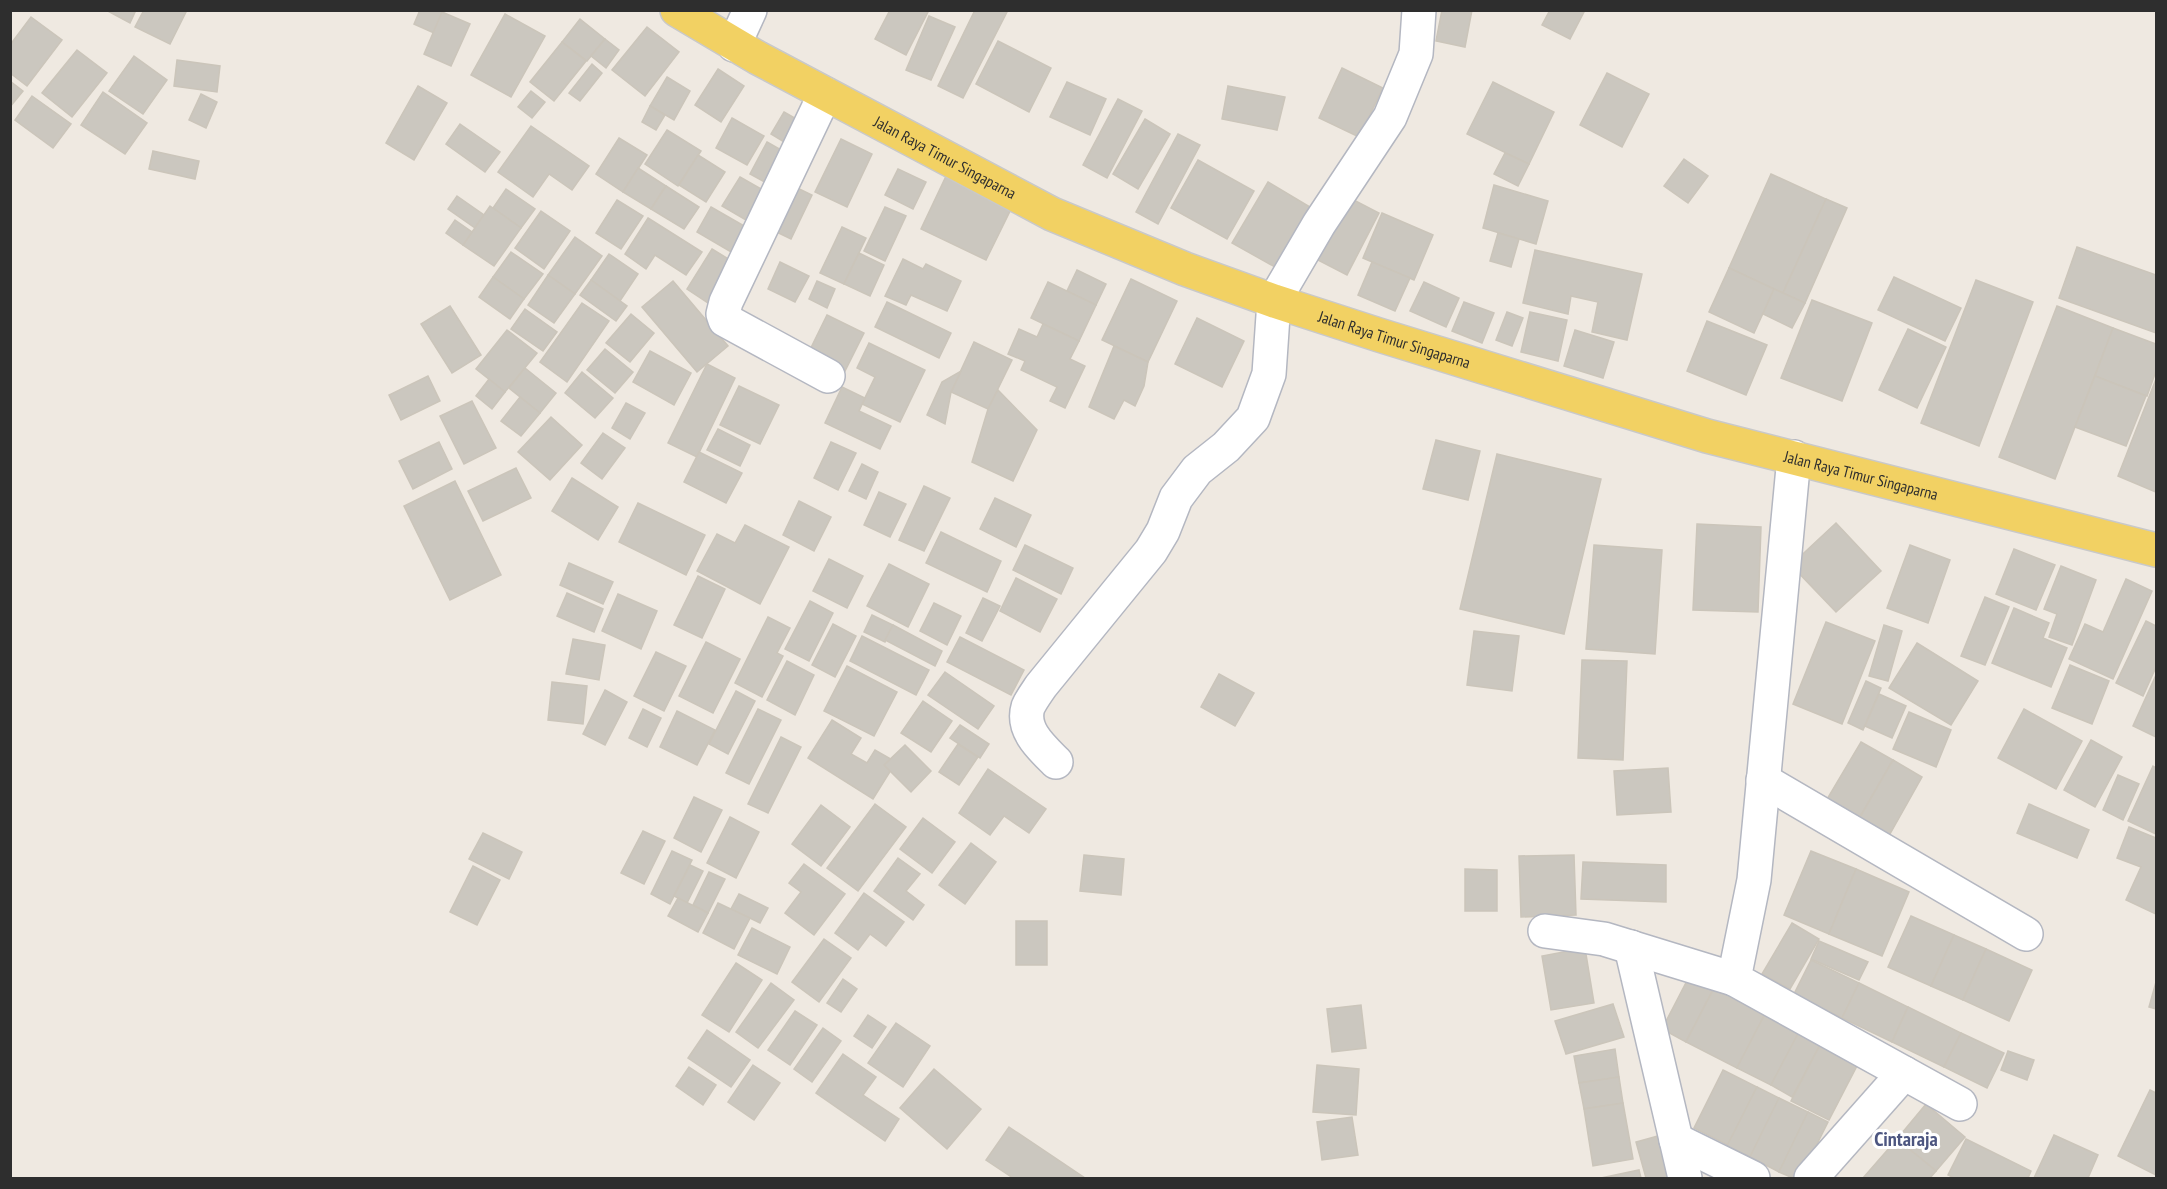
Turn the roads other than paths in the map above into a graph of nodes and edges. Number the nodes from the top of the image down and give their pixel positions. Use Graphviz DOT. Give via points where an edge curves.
graph roads {
  1 [pos="677,10"];
  2 [pos="750,10"];
  3 [pos="1419,10"];
  4 [pos="734,45"];
  5 [pos="825,94"];
  6 [pos="1274,301"];
  7 [pos="828,376"];
  8 [pos="1794,458"];
  9 [pos="2157,550"];
  10 [pos="1056,762"];
  11 [pos="1763,780"];
  12 [pos="1545,931"];
  13 [pos="2026,934"];
  14 [pos="1631,946"];
  15 [pos="1734,979"];
  16 [pos="1904,1072"];
  17 [pos="1959,1104"];
  18 [pos="1676,1140"];
  19 [pos="1686,1179"];
  20 [pos="1753,1179"];
  21 [pos="1811,1179"];
  1 -- 4 [label="main road, Jalan Raya Timur Singaparna"];
  2 -- 4 [label="street"];
  3 -- 6 [label="street" via="1416,54 1390,117"];
  4 -- 5 [label="main road, Jalan Raya Timur Singaparna"];
  5 -- 6 [label="main road, Jalan Raya Timur Singaparna" via="1052,214"];
  5 -- 7 [label="street" via="723,314 725,320"];
  6 -- 8 [label="main road, Jalan Raya Timur Singaparna" via="1707,436"];
  6 -- 10 [label="street" via="1269,374 1253,418 1197,470 1176,498 1151,551 1041,686 1028,708 1027,723 1035,741"];
  8 -- 9 [label="main road, Jalan Raya Timur Singaparna"];
  8 -- 11 [label="street"];
  11 -- 13 [label="street"];
  11 -- 15 [label="street" via="1754,880"];
  12 -- 14 [label="street"];
  14 -- 15 [label="street"];
  14 -- 18 [label="street"];
  15 -- 16 [label="street"];
  16 -- 17 [label="street"];
  16 -- 21 [label="street"];
  18 -- 19 [label="street"];
  18 -- 20 [label="street"];
}
